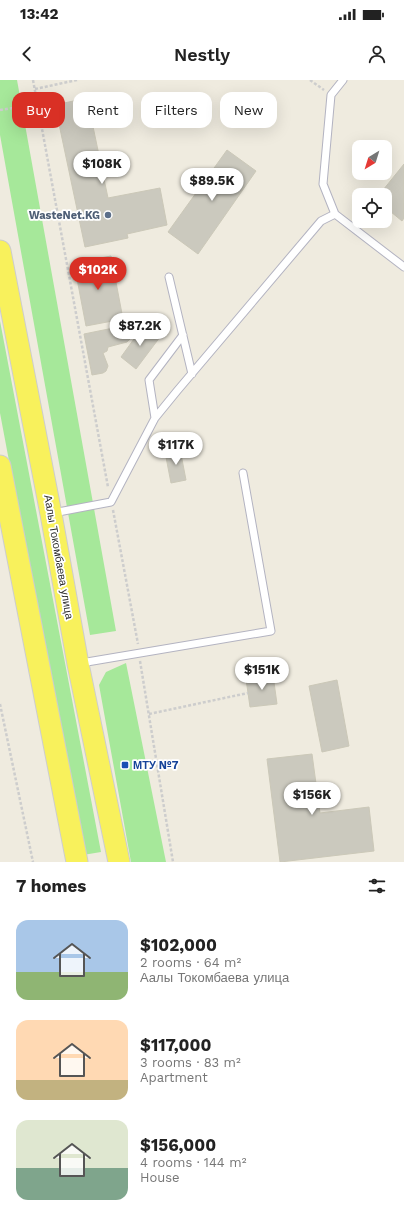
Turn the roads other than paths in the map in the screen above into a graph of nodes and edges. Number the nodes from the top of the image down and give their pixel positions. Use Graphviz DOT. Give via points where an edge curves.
graph roads {
  1 [pos="343,80"];
  2 [pos="335,214"];
  3 [pos="0,251"];
  4 [pos="404,267"];
  5 [pos="169,277"];
  6 [pos="183,335"];
  7 [pos="192,374"];
  8 [pos="156,418"];
  9 [pos="0,466"];
  10 [pos="243,473"];
  11 [pos="3,499"];
  12 [pos="51,514"];
  13 [pos="78,664"];
  14 [pos="77,862"];
  15 [pos="119,862"];
  1 -- 2 [label="lane" via="331,96 323,184"];
  2 -- 4 [label="lane"];
  2 -- 7 [label="lane" via="321,221"];
  3 -- 12 [label="main road, Аалы Токомбаева улица"];
  5 -- 6 [label="lane"];
  6 -- 7 [label="lane"];
  6 -- 8 [label="lane" via="148,380"];
  7 -- 8 [label="lane"];
  8 -- 12 [label="lane" via="111,502"];
  9 -- 11 [label="main road"];
  10 -- 13 [label="lane" via="270,631"];
  11 -- 14 [label="main road"];
  12 -- 13 [label="main road, Аалы Токомбаева улица"];
  13 -- 15 [label="main road, Аалы Токомбаева улица"];
}
